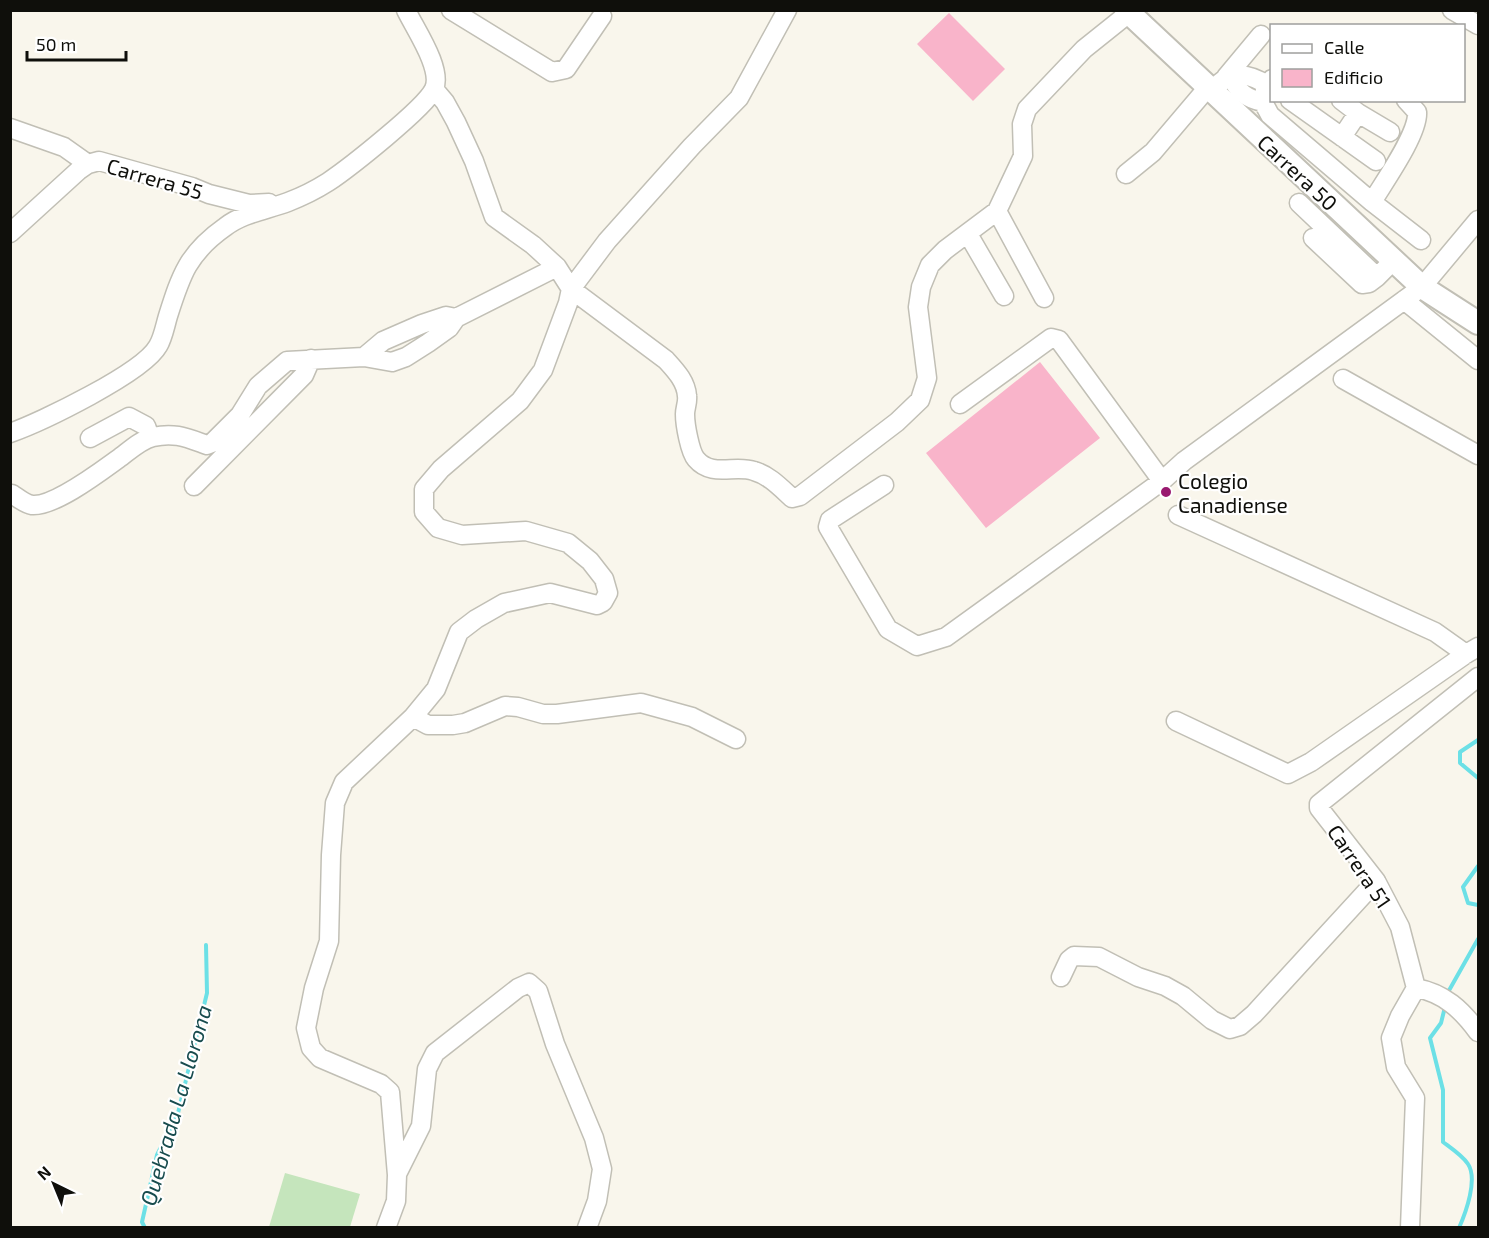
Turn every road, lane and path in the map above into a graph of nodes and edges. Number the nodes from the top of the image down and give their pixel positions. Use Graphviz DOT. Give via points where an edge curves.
graph roads {
  1 [pos="406,10"];
  2 [pos="451,10"];
  3 [pos="787,10"];
  4 [pos="1452,10"];
  5 [pos="1128,12"];
  6 [pos="602,16"];
  7 [pos="1479,25"];
  8 [pos="1261,34"];
  9 [pos="1220,82"];
  10 [pos="434,89"];
  11 [pos="1269,89"];
  12 [pos="1293,102"];
  13 [pos="1344,102"];
  14 [pos="1408,102"];
  15 [pos="1358,113"];
  16 [pos="10,128"];
  17 [pos="1390,132"];
  18 [pos="1342,137"];
  19 [pos="1376,160"];
  20 [pos="88,164"];
  21 [pos="1126,174"];
  22 [pos="289,202"];
  23 [pos="1372,202"];
  24 [pos="1299,203"];
  25 [pos="997,212"];
  26 [pos="1479,220"];
  27 [pos="10,233"];
  28 [pos="968,234"];
  29 [pos="1312,238"];
  30 [pos="1421,240"];
  31 [pos="1393,261"];
  32 [pos="557,267"];
  33 [pos="1377,277"];
  34 [pos="571,289"];
  35 [pos="1413,293"];
  36 [pos="1004,296"];
  37 [pos="1044,298"];
  38 [pos="1479,323"];
  39 [pos="311,359"];
  40 [pos="1479,360"];
  41 [pos="1343,379"];
  42 [pos="960,404"];
  43 [pos="10,433"];
  44 [pos="150,437"];
  45 [pos="90,438"];
  46 [pos="1479,454"];
  47 [pos="1162,481"];
  48 [pos="884,485"];
  49 [pos="194,486"];
  50 [pos="12,494"];
  51 [pos="1178,515"];
  52 [pos="1472,651"];
  53 [pos="1479,678"];
  54 [pos="413,717"];
  55 [pos="1176,721"];
  56 [pos="736,739"];
  57 [pos="1376,881"];
  58 [pos="1061,977"];
  59 [pos="1416,988"];
  60 [pos="1479,1032"];
  61 [pos="396,1175"];
  62 [pos="386,1227"];
  63 [pos="587,1227"];
  64 [pos="1410,1227"];
  1 -- 10 [label="street" via="435,67"];
  2 -- 6 [label="street" via="552,72 566,69"];
  3 -- 34 [label="street" via="739,98 607,241"];
  4 -- 7 [label="street"];
  5 -- 9 [label="main road, Carrera 50"];
  5 -- 25 [label="street" via="1084,49 1027,109 1022,124 1023,156"];
  8 -- 9 [label="street"];
  9 -- 11 [label="street" via="1253,100"];
  9 -- 21 [label="street" via="1153,152"];
  9 -- 31 [label="main road, Carrera 50"];
  10 -- 22 [label="street" via="419,108 337,175"];
  10 -- 32 [label="street" via="465,141 494,217"];
  11 -- 23 [label="street" via="1270,115"];
  12 -- 18 [label="street"];
  13 -- 15 [label="street"];
  14 -- 23 [label="street" via="1417,112 1413,134"];
  15 -- 17 [label="street"];
  15 -- 18 [label="street"];
  16 -- 20 [label="street" via="64,147"];
  18 -- 19 [label="street"];
  20 -- 22 [label="street, Carrera 55" via="99,161 249,204"];
  20 -- 27 [label="street, Carrera 55"];
  22 -- 43 [label="street" via="227,225 195,254 183,271 158,346 143,363 69,406"];
  23 -- 30 [label="street"];
  24 -- 33 [label="street"];
  25 -- 28 [label="street"];
  25 -- 37 [label="street"];
  26 -- 35 [label="street"];
  28 -- 34 [label="street" via="930,265 921,287 918,307 927,378 920,400 897,422 800,496 792,498 753,470 717,470 695,458 687,432 687,396 676,371"];
  28 -- 36 [label="street"];
  29 -- 33 [label="street" via="1362,284"];
  31 -- 33 [label="street"];
  31 -- 35 [label="main road, Carrera 50"];
  32 -- 34 [label="street"];
  32 -- 39 [label="street" via="456,318 446,316 383,341 364,357"];
  34 -- 54 [label="street" via="543,370 520,401 441,469 424,489 424,512 438,528 462,535 526,531 568,543 590,561 604,579 608,593 597,605 550,593 504,603 476,619 459,632 436,689"];
  35 -- 38 [label="main road, Carrera 50"];
  35 -- 40 [label="street"];
  35 -- 47 [label="street" via="1193,454"];
  39 -- 44 [label="street" via="287,361 258,386 240,415 212,443 170,435"];
  39 -- 49 [label="street" via="304,375"];
  41 -- 46 [label="street"];
  42 -- 47 [label="street" via="1051,338 1059,340"];
  44 -- 45 [label="street" via="146,426 129,417"];
  44 -- 50 [label="street" via="46,503 32,505"];
  47 -- 48 [label="street" via="946,637 917,646 888,629 828,527 830,520"];
  51 -- 52 [label="street"];
  52 -- 55 [label="street" via="1288,774"];
  53 -- 57 [label="street, Carrera 51" via="1320,804 1319,808"];
  54 -- 56 [label="street" via="428,725 453,725 505,706 557,714 641,703 692,717"];
  54 -- 61 [label="street" via="344,782 335,803 329,941 306,1028 311,1048 320,1058 381,1084 390,1092"];
  57 -- 58 [label="street" via="1240,1026 1230,1029 1166,986 1138,978 1099,957 1074,956"];
  57 -- 59 [label="street, Carrera 51" via="1400,927"];
  59 -- 60 [label="street" via="1430,990 1448,1000"];
  59 -- 64 [label="street" via="1391,1038 1396,1067 1415,1098"];
  61 -- 62 [label="street" via="396,1201"];
  61 -- 63 [label="street" via="421,1126 427,1069 435,1053 529,983 538,991 602,1169 597,1201"];
}
